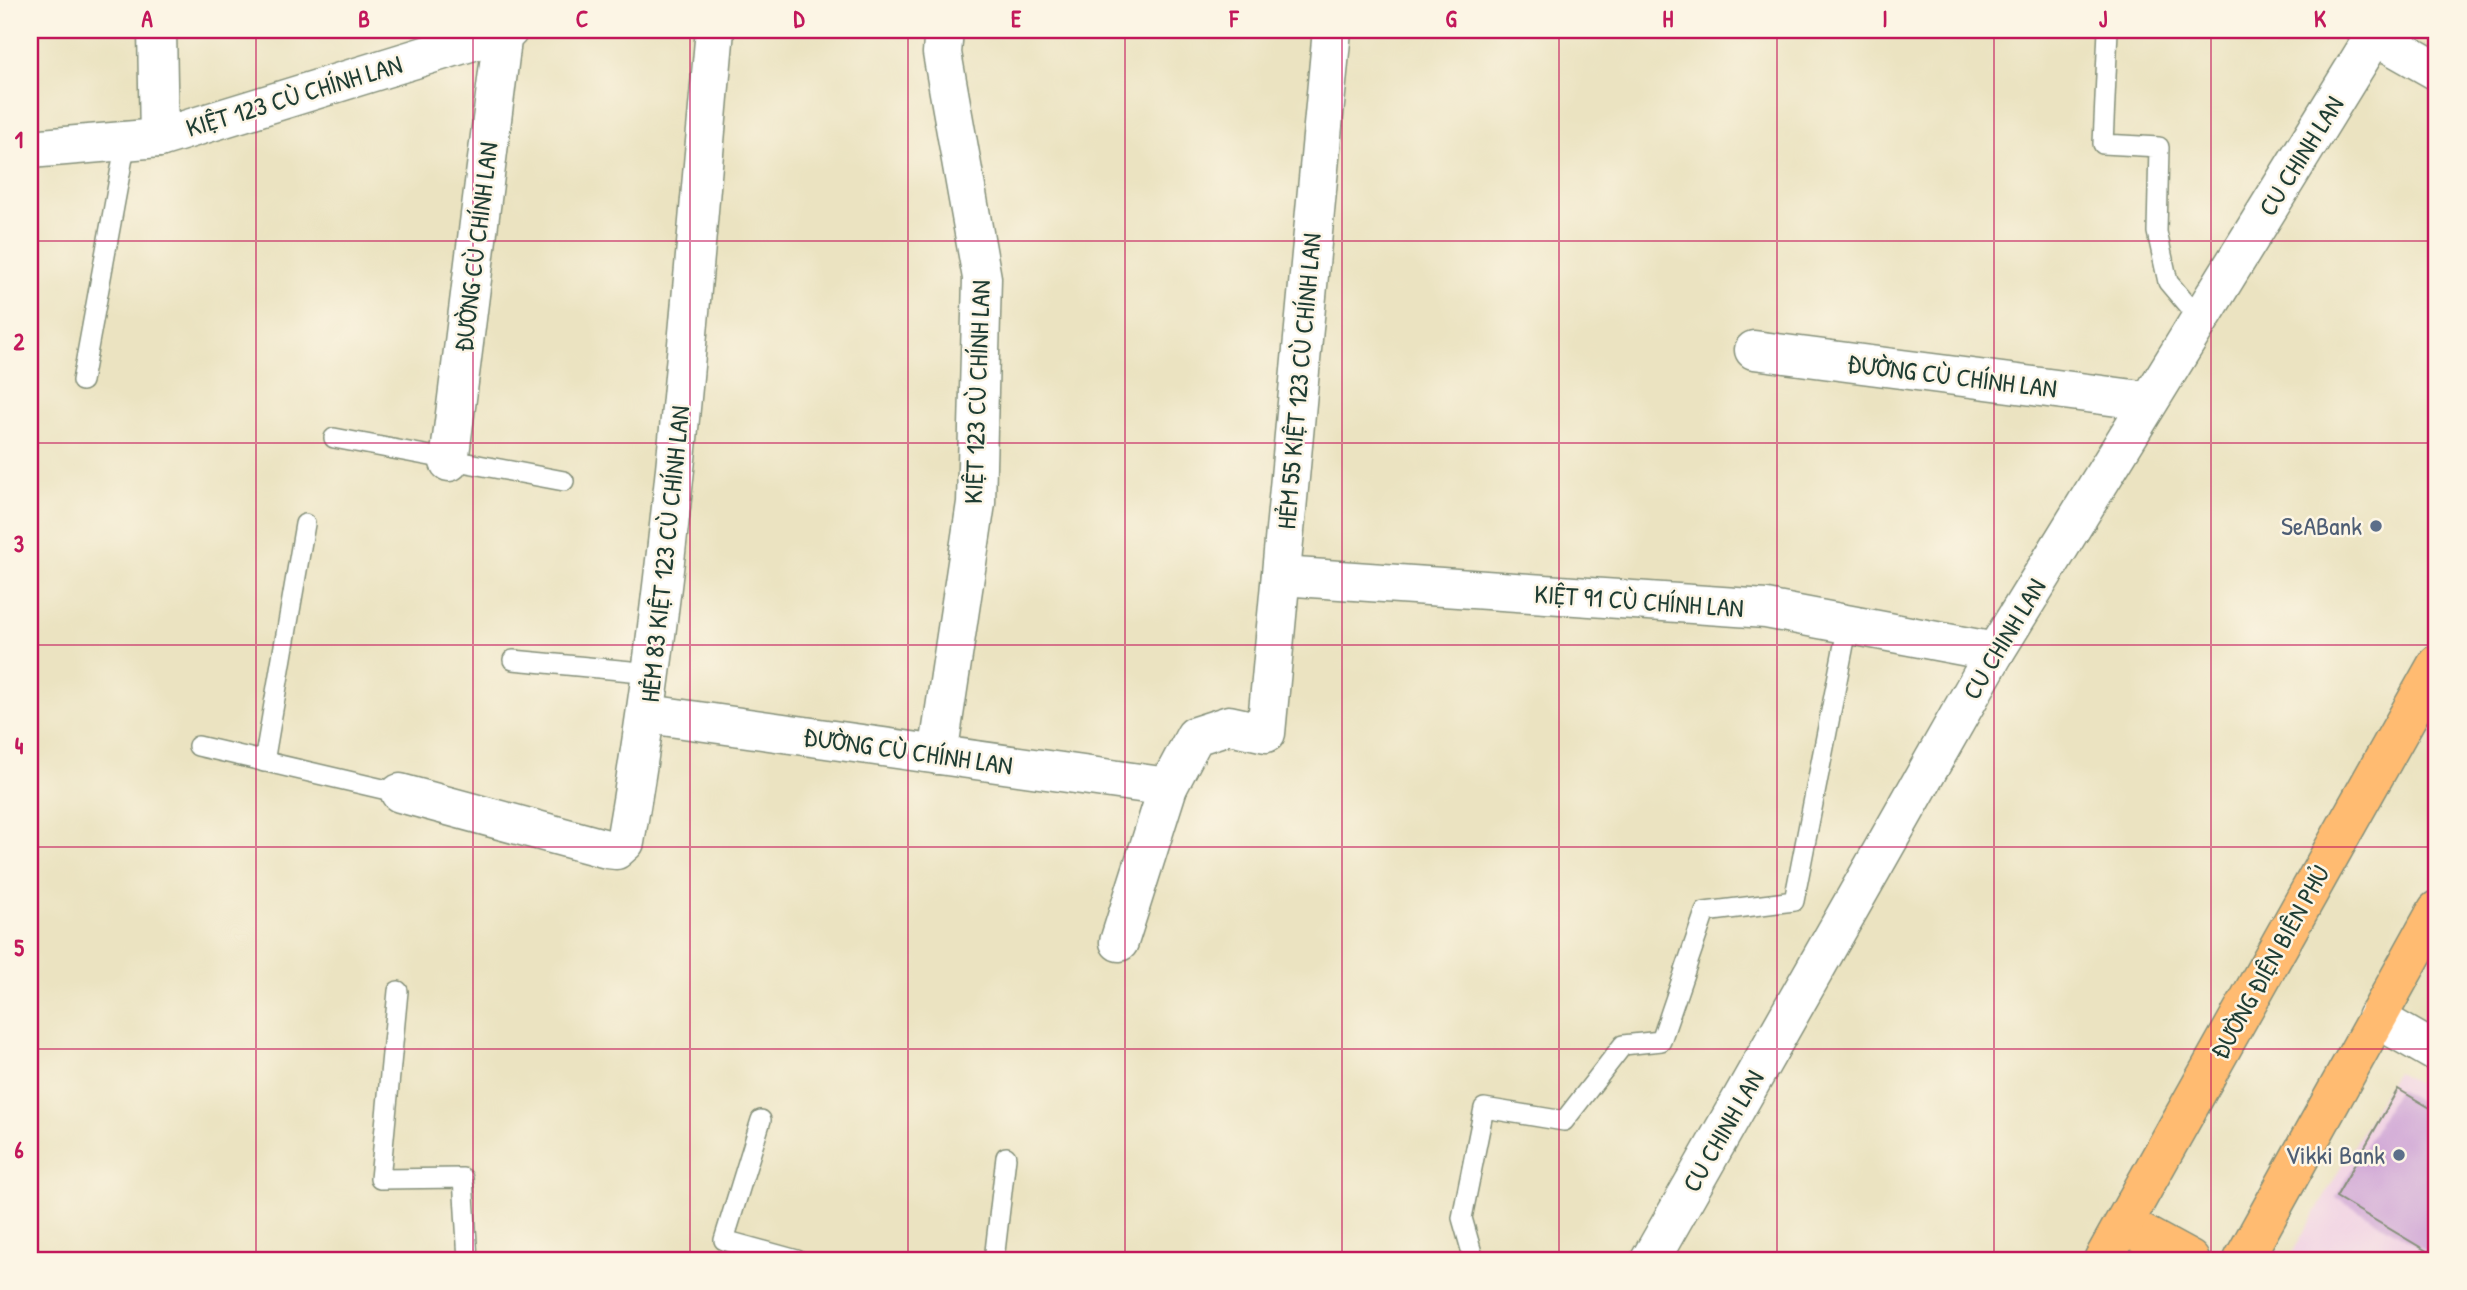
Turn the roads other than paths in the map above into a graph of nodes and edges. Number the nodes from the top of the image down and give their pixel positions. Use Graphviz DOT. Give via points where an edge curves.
graph roads {
  1 [pos="157,30"];
  2 [pos="715,30"];
  3 [pos="944,30"];
  4 [pos="1332,30"];
  5 [pos="2108,30"];
  6 [pos="506,31"];
  7 [pos="2377,33"];
  8 [pos="2437,71"];
  9 [pos="142,139"];
  10 [pos="30,149"];
  11 [pos="2200,320"];
  12 [pos="1754,350"];
  13 [pos="82,381"];
  14 [pos="2149,401"];
  15 [pos="334,438"];
  16 [pos="449,462"];
  17 [pos="564,481"];
  18 [pos="305,524"];
  19 [pos="1281,576"];
  20 [pos="1848,624"];
  21 [pos="1995,652"];
  22 [pos="513,660"];
  23 [pos="2437,664"];
  24 [pos="652,673"];
  25 [pos="648,714"];
  26 [pos="198,746"];
  27 [pos="938,755"];
  28 [pos="264,762"];
  29 [pos="1168,787"];
  30 [pos="400,793"];
  31 [pos="2437,910"];
  32 [pos="1119,942"];
  33 [pos="398,991"];
  34 [pos="2376,1018"];
  35 [pos="2437,1053"];
  36 [pos="761,1120"];
  37 [pos="1006,1157"];
  38 [pos="2124,1224"];
  39 [pos="468,1260"];
  40 [pos="797,1260"];
  41 [pos="994,1260"];
  42 [pos="1474,1260"];
  43 [pos="1650,1260"];
  44 [pos="2103,1260"];
  45 [pos="2190,1260"];
  46 [pos="2243,1260"];
  1 -- 9 [label="street, KIỆT 123 CÙ CHÍNH LAN"];
  2 -- 24 [label="street, HẺM 83 KIỆT 123 CÙ CHÍNH LAN"];
  3 -- 27 [label="street, KIỆT 123 CÙ CHÍNH LAN" via="942,53 982,278 976,503"];
  4 -- 19 [label="street, HẺM 55 KIỆT 123 CÙ CHÍNH LAN"];
  5 -- 11 [label="lane" via="2103,144 2160,147 2157,232 2168,282"];
  6 -- 9 [label="street, KIỆT 123 CÙ CHÍNH LAN"];
  6 -- 16 [label="street, ĐƯỜNG CÙ CHÍNH LAN"];
  7 -- 8 [label="street"];
  7 -- 11 [label="street, CU CHINH LAN"];
  9 -- 10 [label="street, KIỆT 123 CÙ CHÍNH LAN"];
  9 -- 13 [label="lane"];
  11 -- 14 [label="street, CU CHINH LAN"];
  12 -- 14 [label="street, ĐƯỜNG CÙ CHÍNH LAN"];
  14 -- 21 [label="street, CU CHINH LAN"];
  15 -- 16 [label="lane"];
  16 -- 17 [label="lane"];
  18 -- 28 [label="lane"];
  19 -- 20 [label="street, KIỆT 91 CÙ CHÍNH LAN" via="1766,609"];
  19 -- 29 [label="street, HẺM 55 KIỆT 123 CÙ CHÍNH LAN" via="1266,733 1229,725 1195,736"];
  20 -- 21 [label="street, KIỆT 91 CÙ CHÍNH LAN"];
  20 -- 42 [label="lane" via="1794,901 1705,912 1661,1041 1623,1045 1564,1121 1484,1108 1462,1218"];
  21 -- 43 [label="street, CU CHINH LAN"];
  22 -- 24 [label="lane"];
  23 -- 38 [label="main road, ĐƯỜNG ĐIỆN BIÊN PHỦ"];
  24 -- 25 [label="street, HẺM 83 KIỆT 123 CÙ CHÍNH LAN"];
  25 -- 27 [label="street, ĐƯỜNG CÙ CHÍNH LAN"];
  25 -- 30 [label="street, HẺM 83 KIỆT 123 CÙ CHÍNH LAN" via="625,842 616,850"];
  26 -- 28 [label="lane"];
  27 -- 29 [label="street, ĐƯỜNG CÙ CHÍNH LAN"];
  28 -- 30 [label="lane"];
  29 -- 32 [label="street"];
  31 -- 34 [label="main road"];
  33 -- 39 [label="lane" via="380,1179 463,1178"];
  34 -- 35 [label="street"];
  34 -- 46 [label="main road"];
  36 -- 40 [label="lane" via="724,1240"];
  37 -- 41 [label="lane"];
  38 -- 44 [label="main road, ĐƯỜNG ĐIỆN BIÊN PHỦ"];
  38 -- 45 [label="main road"];
}
